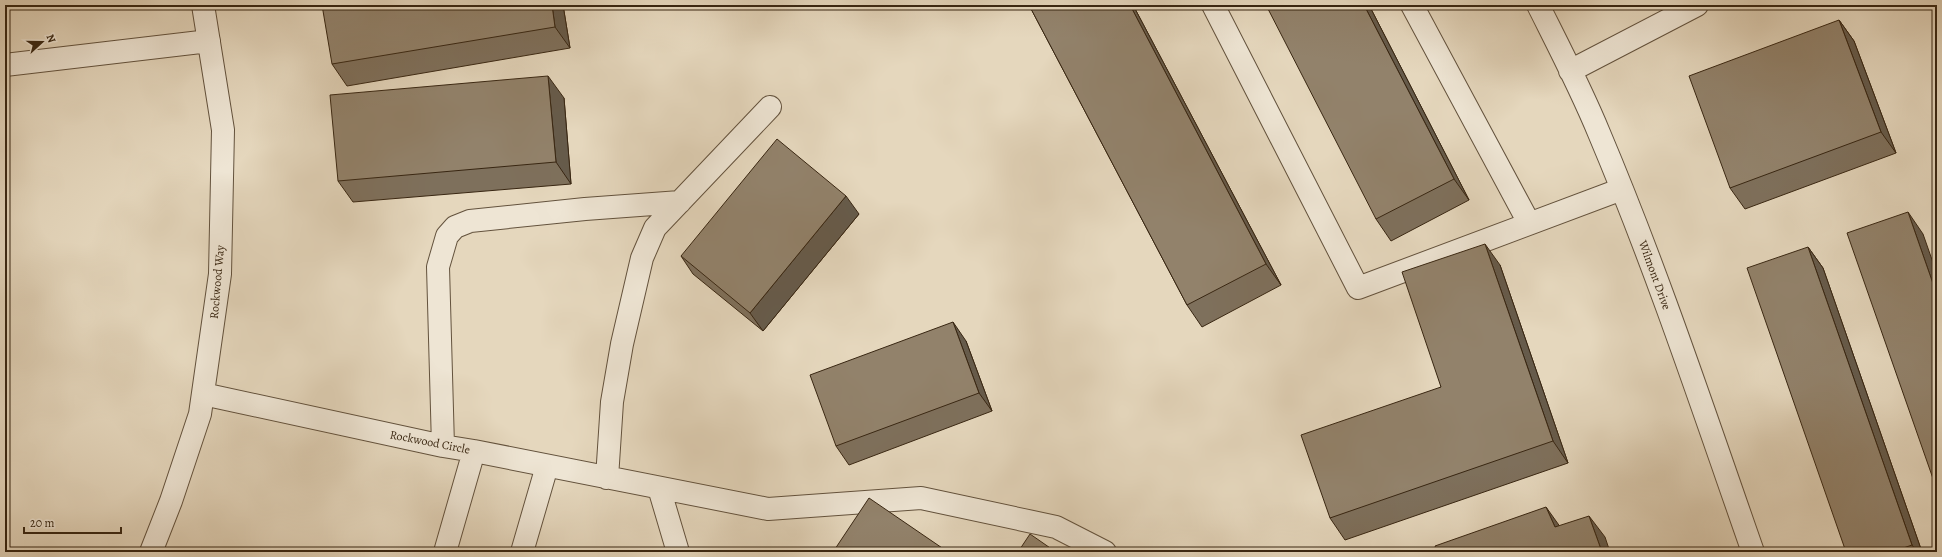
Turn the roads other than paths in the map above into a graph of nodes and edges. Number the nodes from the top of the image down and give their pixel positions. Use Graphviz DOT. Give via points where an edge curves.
graph roads {
  1 [pos="203,5"];
  2 [pos="1212,5"];
  3 [pos="1412,5"];
  4 [pos="1538,5"];
  5 [pos="1697,5"];
  6 [pos="209,40"];
  7 [pos="5,65"];
  8 [pos="1570,71"];
  9 [pos="770,107"];
  10 [pos="1622,189"];
  11 [pos="680,202"];
  12 [pos="1529,223"];
  13 [pos="203,394"];
  14 [pos="443,446"];
  15 [pos="474,451"];
  16 [pos="547,466"];
  17 [pos="607,478"];
  18 [pos="659,488"];
  19 [pos="152,552"];
  20 [pos="445,552"];
  21 [pos="522,552"];
  22 [pos="678,552"];
  23 [pos="1105,552"];
  24 [pos="1754,552"];
  1 -- 6 [label="street, Rockwood Way"];
  2 -- 12 [label="street" via="1358,288"];
  3 -- 12 [label="street"];
  4 -- 8 [label="street, Wilmont Drive"];
  5 -- 8 [label="street"];
  6 -- 7 [label="street"];
  6 -- 13 [label="street, Rockwood Way" via="223,138 220,274"];
  8 -- 10 [label="street, Wilmont Drive"];
  9 -- 11 [label="street"];
  10 -- 12 [label="street"];
  10 -- 24 [label="street, Wilmont Drive" via="1658,282"];
  11 -- 14 [label="street" via="478,220 455,227 447,236 438,267"];
  11 -- 17 [label="street" via="654,228 642,258 622,344 612,402"];
  13 -- 14 [label="street, Rockwood Circle"];
  13 -- 19 [label="street, Rockwood Way" via="200,414"];
  14 -- 15 [label="street, Rockwood Circle"];
  15 -- 16 [label="street, Rockwood Circle"];
  15 -- 20 [label="street"];
  16 -- 17 [label="street, Rockwood Circle"];
  16 -- 21 [label="street"];
  17 -- 18 [label="street, Rockwood Circle"];
  18 -- 22 [label="street"];
  18 -- 23 [label="street, Rockwood Circle" via="768,509 921,498 1056,527"];
}
